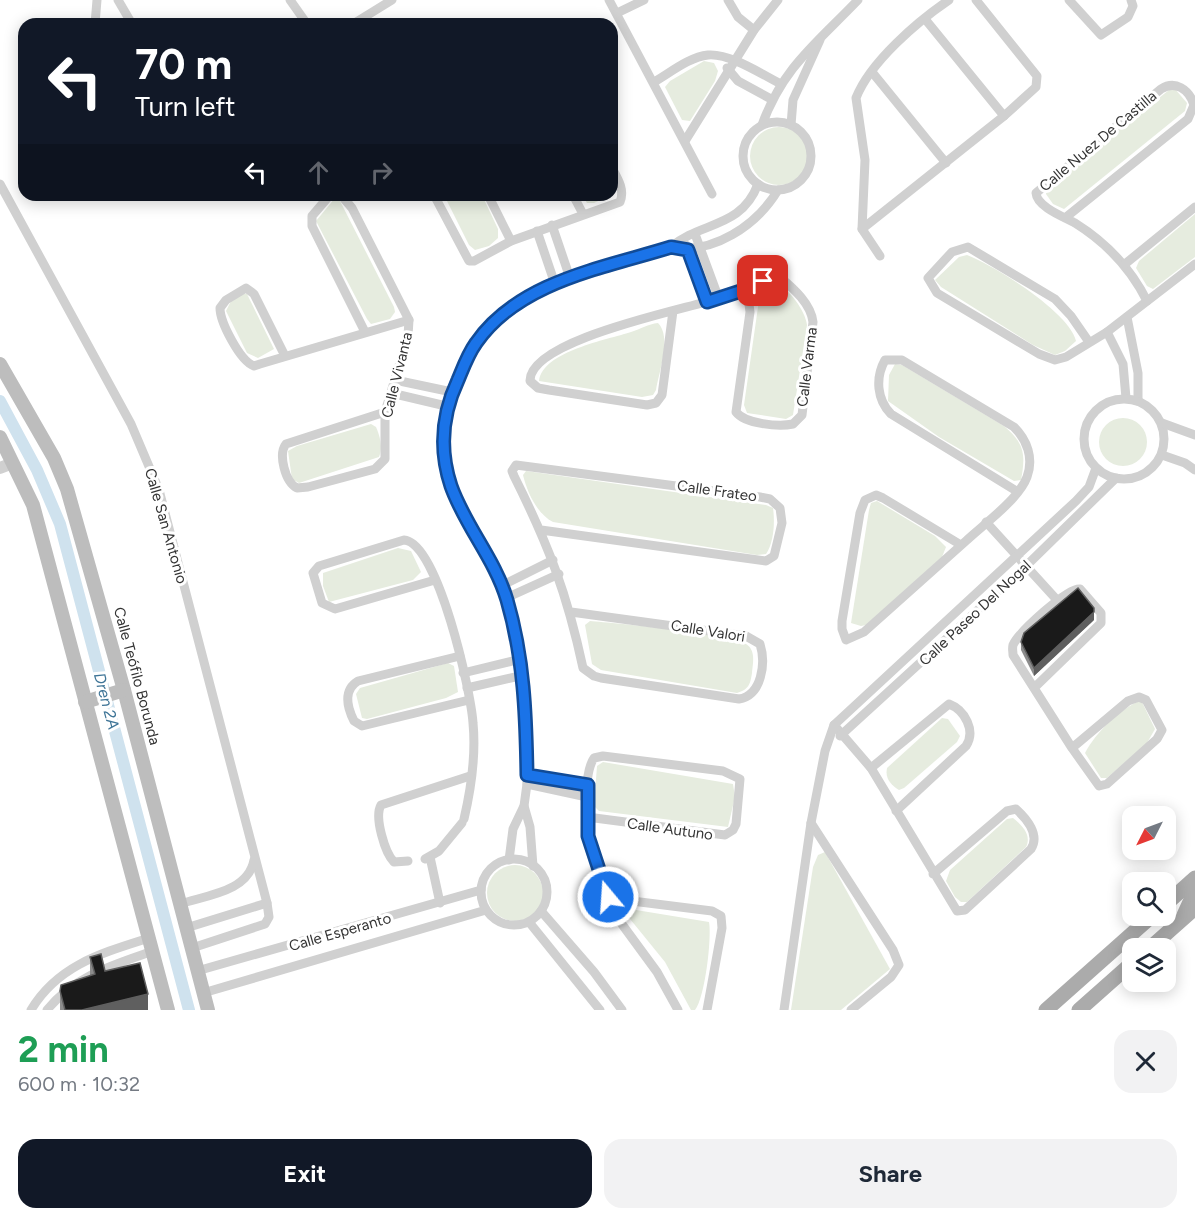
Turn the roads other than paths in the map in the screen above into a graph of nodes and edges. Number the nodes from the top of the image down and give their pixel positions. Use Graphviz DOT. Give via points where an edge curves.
graph roads {
  1 [pos="98,0"];
  2 [pos="118,0"];
  3 [pos="290,0"];
  4 [pos="392,0"];
  5 [pos="609,0"];
  6 [pos="644,0"];
  7 [pos="728,0"];
  8 [pos="778,0"];
  9 [pos="858,0"];
  10 [pos="976,0"];
  11 [pos="1069,0"];
  12 [pos="1131,0"];
  13 [pos="944,1"];
  14 [pos="617,13"];
  15 [pos="96,18"];
  16 [pos="128,18"];
  17 [pos="301,18"];
  18 [pos="363,18"];
  19 [pos="925,19"];
  20 [pos="754,30"];
  21 [pos="820,40"];
  22 [pos="722,58"];
  23 [pos="737,60"];
  24 [pos="729,71"];
  25 [pos="872,72"];
  26 [pos="654,82"];
  27 [pos="781,84"];
  28 [pos="771,99"];
  29 [pos="1004,116"];
  30 [pos="762,125"];
  31 [pos="792,125"];
  32 [pos="685,141"];
  33 [pos="946,163"];
  34 [pos="618,181"];
  35 [pos="0,183"];
  36 [pos="758,184"];
  37 [pos="778,190"];
  38 [pos="712,194"];
  39 [pos="325,201"];
  40 [pos="346,201"];
  41 [pos="437,201"];
  42 [pos="491,201"];
  43 [pos="576,201"];
  44 [pos="1195,207"];
  45 [pos="583,214"];
  46 [pos="1065,218"];
  47 [pos="552,225"];
  48 [pos="862,229"];
  49 [pos="537,231"];
  50 [pos="695,234"];
  51 [pos="682,237"];
  52 [pos="511,241"];
  53 [pos="700,246"];
  54 [pos="671,247"];
  55 [pos="688,250"];
  56 [pos="880,256"];
  57 [pos="1125,264"];
  58 [pos="1195,264"];
  59 [pos="570,278"];
  60 [pos="555,284"];
  61 [pos="747,289"];
  62 [pos="719,298"];
  63 [pos="1147,301"];
  64 [pos="707,302"];
  65 [pos="672,311"];
  66 [pos="1127,317"];
  67 [pos="409,320"];
  68 [pos="365,332"];
  69 [pos="1107,332"];
  70 [pos="1089,342"];
  71 [pos="285,356"];
  72 [pos="0,364"];
  73 [pos="395,380"];
  74 [pos="452,392"];
  75 [pos="391,393"];
  76 [pos="1126,398"];
  77 [pos="1138,401"];
  78 [pos="446,406"];
  79 [pos="386,412"];
  80 [pos="1161,423"];
  81 [pos="1195,435"];
  82 [pos="0,437"];
  83 [pos="1162,455"];
  84 [pos="7,465"];
  85 [pos="1096,468"];
  86 [pos="1195,470"];
  87 [pos="1116,478"];
  88 [pos="1018,492"];
  89 [pos="986,522"];
  90 [pos="541,530"];
  91 [pos="961,545"];
  92 [pos="1016,555"];
  93 [pos="553,560"];
  94 [pos="1026,566"];
  95 [pos="559,574"];
  96 [pos="435,580"];
  97 [pos="501,586"];
  98 [pos="506,598"];
  99 [pos="1057,600"];
  100 [pos="571,612"];
  101 [pos="460,656"];
  102 [pos="521,659"];
  103 [pos="464,673"];
  104 [pos="524,675"];
  105 [pos="467,688"];
  106 [pos="1034,688"];
  107 [pos="120,691"];
  108 [pos="91,700"];
  109 [pos="469,700"];
  110 [pos="834,725"];
  111 [pos="844,736"];
  112 [pos="829,739"];
  113 [pos="1072,748"];
  114 [pos="871,768"];
  115 [pos="470,776"];
  116 [pos="527,779"];
  117 [pos="588,785"];
  118 [pos="587,797"];
  119 [pos="524,806"];
  120 [pos="896,811"];
  121 [pos="587,817"];
  122 [pos="812,823"];
  123 [pos="254,860"];
  124 [pos="509,860"];
  125 [pos="408,861"];
  126 [pos="533,866"];
  127 [pos="933,874"];
  128 [pos="1193,880"];
  129 [pos="481,890"];
  130 [pos="1176,895"];
  131 [pos="608,897"];
  132 [pos="267,903"];
  133 [pos="440,903"];
  134 [pos="180,904"];
  135 [pos="1195,908"];
  136 [pos="486,910"];
  137 [pos="541,911"];
  138 [pos="529,922"];
  139 [pos="1179,923"];
  140 [pos="1141,926"];
  141 [pos="186,928"];
  142 [pos="1162,938"];
  143 [pos="151,944"];
  144 [pos="192,948"];
  145 [pos="198,971"];
  146 [pos="1122,972"];
  147 [pos="203,993"];
  148 [pos="31,1010"];
  149 [pos="47,1010"];
  150 [pos="168,1010"];
  151 [pos="208,1010"];
  152 [pos="600,1010"];
  153 [pos="622,1010"];
  154 [pos="678,1010"];
  155 [pos="707,1010"];
  156 [pos="784,1010"];
  157 [pos="851,1010"];
  158 [pos="1046,1010"];
  159 [pos="1079,1010"];
  1 -- 15 [label="street"];
  2 -- 16 [label="street"];
  3 -- 17 [label="street"];
  4 -- 18 [label="street"];
  5 -- 14 [label="street"];
  6 -- 14 [label="street"];
  7 -- 20 [label="street" via="738,17"];
  8 -- 20 [label="street"];
  9 -- 21 [label="street"];
  10 -- 29 [label="street" via="1036,76 1036,87"];
  11 -- 12 [label="street" via="1101,35 1128,16 1133,6"];
  13 -- 19 [label="street"];
  14 -- 26 [label="street"];
  19 -- 25 [label="street"];
  19 -- 29 [label="street"];
  20 -- 23 [label="street"];
  21 -- 27 [label="street" via="807,49"];
  21 -- 31 [label="street" via="793,100"];
  22 -- 23 [label="street"];
  22 -- 24 [label="street"];
  22 -- 26 [label="street" via="701,57"];
  23 -- 24 [label="street"];
  23 -- 27 [label="street"];
  24 -- 28 [label="street" via="738,81"];
  24 -- 32 [label="street"];
  25 -- 33 [label="street"];
  25 -- 48 [label="street" via="856,102 865,160"];
  26 -- 32 [label="street"];
  27 -- 28 [label="street"];
  28 -- 30 [label="street"];
  29 -- 33 [label="street"];
  30 -- 31 [label="street"];
  30 -- 36 [label="street" via="750,135 743,156 747,171"];
  31 -- 37 [label="street" via="808,140 811,163 799,182"];
  32 -- 38 [label="street"];
  33 -- 48 [label="street"];
  34 -- 45 [label="street" via="620,201"];
  35 -- 123 [label="street, Calle San Antonio" via="152,470"];
  36 -- 37 [label="street"];
  36 -- 50 [label="street" via="745,207"];
  37 -- 53 [label="street" via="770,204 738,231"];
  39 -- 68 [label="street" via="312,216 314,232"];
  40 -- 67 [label="street, Calle Vivanta"];
  41 -- 52 [label="street" via="469,261 479,260"];
  42 -- 52 [label="street"];
  43 -- 45 [label="street"];
  44 -- 57 [label="street"];
  45 -- 47 [label="street"];
  46 -- 46 [label="street, Calle Nuez De Castilla" via="1188,119 1194,105 1185,91 1171,83 1161,89 1040,188 1035,196"];
  46 -- 57 [label="street" via="1102,242"];
  47 -- 49 [label="street"];
  47 -- 59 [label="street"];
  48 -- 56 [label="street"];
  49 -- 52 [label="street"];
  49 -- 60 [label="street"];
  50 -- 51 [label="street"];
  50 -- 53 [label="street"];
  51 -- 54 [label="street"];
  51 -- 55 [label="street"];
  53 -- 55 [label="street"];
  53 -- 62 [label="street"];
  54 -- 55 [label="street"];
  54 -- 59 [label="street"];
  55 -- 64 [label="street"];
  57 -- 63 [label="street"];
  58 -- 63 [label="street"];
  59 -- 60 [label="street"];
  60 -- 74 [label="street" via="520,301 490,328 476,343"];
  61 -- 61 [label="street, Calle Varma" via="750,312 736,412 744,419 789,425 802,414 813,322 810,309 781,278"];
  61 -- 62 [label="street"];
  62 -- 64 [label="street"];
  63 -- 66 [label="street"];
  64 -- 65 [label="street"];
  65 -- 65 [label="street" via="662,396 656,403 647,405 538,388 530,381 536,366 578,340"];
  66 -- 69 [label="street"];
  66 -- 77 [label="street" via="1138,373"];
  67 -- 68 [label="street"];
  67 -- 73 [label="street, Calle Vivanta"];
  68 -- 71 [label="street"];
  69 -- 70 [label="street"];
  69 -- 76 [label="street" via="1123,364"];
  70 -- 70 [label="street" via="1055,299 968,247 952,252 928,278 938,293 1047,358 1061,359"];
  71 -- 71 [label="street" via="254,294 246,288 226,300 220,311 242,357 254,366"];
  72 -- 107 [label="main road, Calle Teófilo Borunda" via="61,474"];
  73 -- 74 [label="street"];
  73 -- 75 [label="street, Calle Vivanta"];
  74 -- 78 [label="street"];
  75 -- 78 [label="street"];
  75 -- 79 [label="street, Calle Vivanta"];
  76 -- 77 [label="street"];
  76 -- 85 [label="street" via="1103,404 1087,423 1084,447"];
  77 -- 80 [label="street" via="1156,413"];
  78 -- 97 [label="street" via="444,440 451,484"];
  79 -- 79 [label="street, Calle Vivanta" via="286,444 282,452 288,480 302,489 384,464"];
  80 -- 81 [label="street"];
  80 -- 83 [label="street" via="1165,436"];
  82 -- 84 [label="main road"];
  83 -- 86 [label="street"];
  83 -- 87 [label="street" via="1145,474 1131,479"];
  84 -- 108 [label="main road" via="33,505"];
  85 -- 87 [label="street"];
  85 -- 92 [label="street, Calle Paseo Del Nogal" via="1081,496"];
  87 -- 94 [label="street, Calle Paseo Del Nogal"];
  88 -- 88 [label="street" via="1028,475 1029,455 1024,437 997,416 902,360 885,360 879,397 882,406"];
  88 -- 89 [label="street"];
  89 -- 91 [label="street"];
  89 -- 92 [label="street"];
  90 -- 90 [label="street, Calle Frateo" via="513,471 516,465 760,497 776,503 782,514 774,556 757,562"];
  90 -- 93 [label="street"];
  91 -- 91 [label="street" via="883,498 876,495 865,500 842,621 846,640 864,632"];
  92 -- 94 [label="street"];
  92 -- 110 [label="street, Calle Paseo Del Nogal"];
  93 -- 95 [label="street"];
  93 -- 97 [label="street"];
  94 -- 99 [label="street"];
  94 -- 111 [label="street, Calle Paseo Del Nogal"];
  95 -- 98 [label="street"];
  95 -- 100 [label="street"];
  96 -- 96 [label="street" via="335,609 322,603 312,573 319,567 404,540 414,542"];
  96 -- 101 [label="street"];
  97 -- 98 [label="street"];
  98 -- 102 [label="street"];
  99 -- 106 [label="street" via="1016,641 1013,655"];
  99 -- 106 [label="street" via="1072,589 1080,589 1103,619"];
  100 -- 100 [label="street, Calle Valori" via="582,668 594,676 739,699 747,698 758,687 762,650 760,644 746,636"];
  101 -- 103 [label="street"];
  101 -- 109 [label="street" via="358,681 347,697 354,721 362,726"];
  102 -- 103 [label="street"];
  102 -- 104 [label="street"];
  103 -- 105 [label="street"];
  104 -- 105 [label="street"];
  104 -- 116 [label="street"];
  105 -- 109 [label="street"];
  106 -- 113 [label="street"];
  107 -- 108 [label="main road"];
  107 -- 134 [label="main road, Calle Teófilo Borunda"];
  108 -- 143 [label="main road"];
  109 -- 115 [label="street" via="473,724"];
  110 -- 111 [label="street"];
  110 -- 112 [label="street, Calle Paseo Del Nogal"];
  111 -- 112 [label="street"];
  111 -- 114 [label="street"];
  112 -- 122 [label="street, Calle Paseo Del Nogal"];
  113 -- 113 [label="street" via="1099,786 1107,784 1161,735 1162,725 1146,700 1139,697 1128,701"];
  114 -- 120 [label="street"];
  114 -- 120 [label="street" via="949,704 958,709 971,729 966,746"];
  115 -- 125 [label="street" via="381,805 378,814 388,855 394,862"];
  115 -- 133 [label="street" via="463,821 443,847 428,858"];
  116 -- 117 [label="street"];
  116 -- 118 [label="street"];
  116 -- 119 [label="street"];
  117 -- 118 [label="street"];
  117 -- 121 [label="street, Calle Autuno" via="590,765 597,756 723,771 736,776 742,784 736,824 730,833 718,836"];
  118 -- 121 [label="street"];
  119 -- 124 [label="street" via="513,830"];
  119 -- 126 [label="street"];
  120 -- 127 [label="street"];
  121 -- 131 [label="street" via="588,836"];
  122 -- 156 [label="street, Calle Paseo Del Nogal"];
  122 -- 157 [label="street" via="899,965 891,977"];
  123 -- 132 [label="street, Calle San Antonio"];
  123 -- 134 [label="street" via="249,876 236,886"];
  124 -- 126 [label="street"];
  124 -- 129 [label="street" via="493,867"];
  126 -- 137 [label="street" via="546,887"];
  127 -- 127 [label="street" via="1007,811 1016,809 1034,832 1034,843 965,910 959,912 954,908"];
  128 -- 130 [label="main road"];
  128 -- 139 [label="main road" via="1194,893"];
  129 -- 133 [label="street, Calle Esperanto"];
  129 -- 136 [label="street"];
  131 -- 154 [label="street" via="617,919 657,972"];
  131 -- 155 [label="street" via="712,911 721,916"];
  132 -- 141 [label="street"];
  132 -- 144 [label="street" via="269,917 265,924"];
  133 -- 145 [label="street, Calle Esperanto"];
  134 -- 141 [label="main road, Calle Teófilo Borunda"];
  135 -- 139 [label="main road"];
  136 -- 138 [label="street" via="506,924"];
  136 -- 147 [label="street, Calle Esperanto"];
  137 -- 138 [label="street"];
  137 -- 153 [label="street"];
  138 -- 152 [label="street"];
  139 -- 142 [label="main road"];
  140 -- 158 [label="main road"];
  141 -- 144 [label="main road, Calle Teófilo Borunda"];
  143 -- 148 [label="street" via="77,964 53,982"];
  143 -- 149 [label="street" via="82,979"];
  143 -- 150 [label="main road"];
  144 -- 145 [label="main road, Calle Teófilo Borunda"];
  145 -- 147 [label="main road, Calle Teófilo Borunda"];
  146 -- 159 [label="main road"];
  147 -- 151 [label="main road, Calle Teófilo Borunda"];
}
